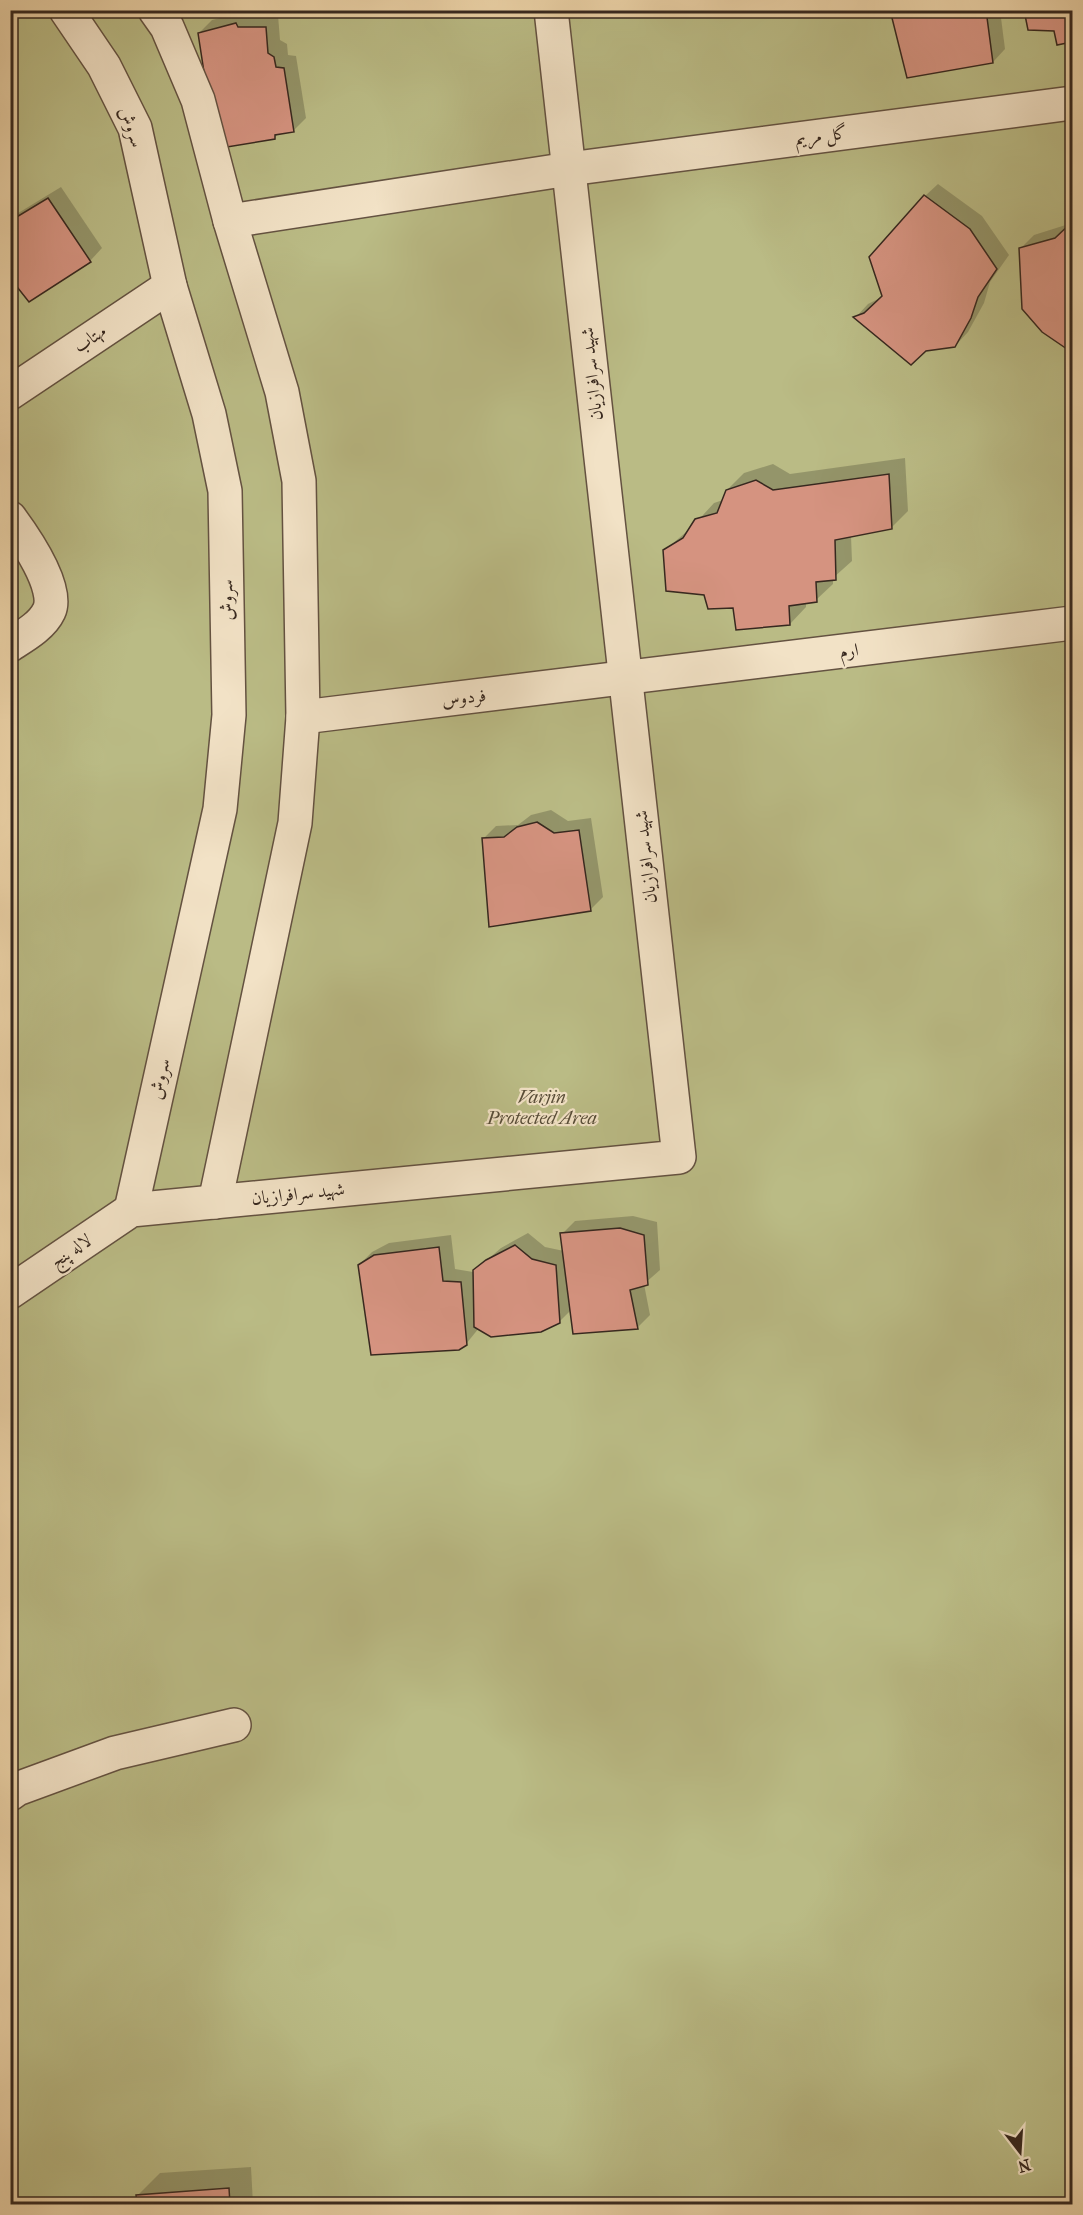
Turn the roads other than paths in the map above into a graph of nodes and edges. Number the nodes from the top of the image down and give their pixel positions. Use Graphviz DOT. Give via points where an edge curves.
graph roads {
  1 [pos="66,10"];
  2 [pos="154,10"];
  3 [pos="551,10"];
  4 [pos="1072,103"];
  5 [pos="569,169"];
  6 [pos="230,221"];
  7 [pos="170,286"];
  8 [pos="10,393"];
  9 [pos="10,518"];
  10 [pos="1072,623"];
  11 [pos="10,645"];
  12 [pos="626,680"];
  13 [pos="303,717"];
  14 [pos="215,1202"];
  15 [pos="131,1210"];
  16 [pos="10,1292"];
  17 [pos="234,1725"];
  18 [pos="10,1794"];
  1 -- 7 [label="street, سروش" via="104,66 135,128"];
  2 -- 6 [label="street" via="167,27 198,100"];
  3 -- 5 [label="street, شهید سرافرازیان"];
  4 -- 5 [label="street, گل مریم"];
  5 -- 6 [label="street, گل مریم"];
  5 -- 12 [label="street, شهید سرافرازیان"];
  6 -- 13 [label="street" via="282,392 299,481"];
  7 -- 8 [label="street, مهتاب"];
  7 -- 15 [label="street, سروش" via="209,414 225,492 229,715 220,809"];
  9 -- 11 [label="street" via="52,594 50,610 39,625"];
  10 -- 12 [label="street, ارم"];
  12 -- 13 [label="street, فردوس"];
  12 -- 14 [label="street, شهید سرافرازیان" via="679,1157"];
  13 -- 14 [label="street" via="295,823"];
  14 -- 15 [label="street, شهید سرافرازیان"];
  15 -- 16 [label="street, لاله پنج"];
  17 -- 18 [label="street" via="115,1754"];
}
